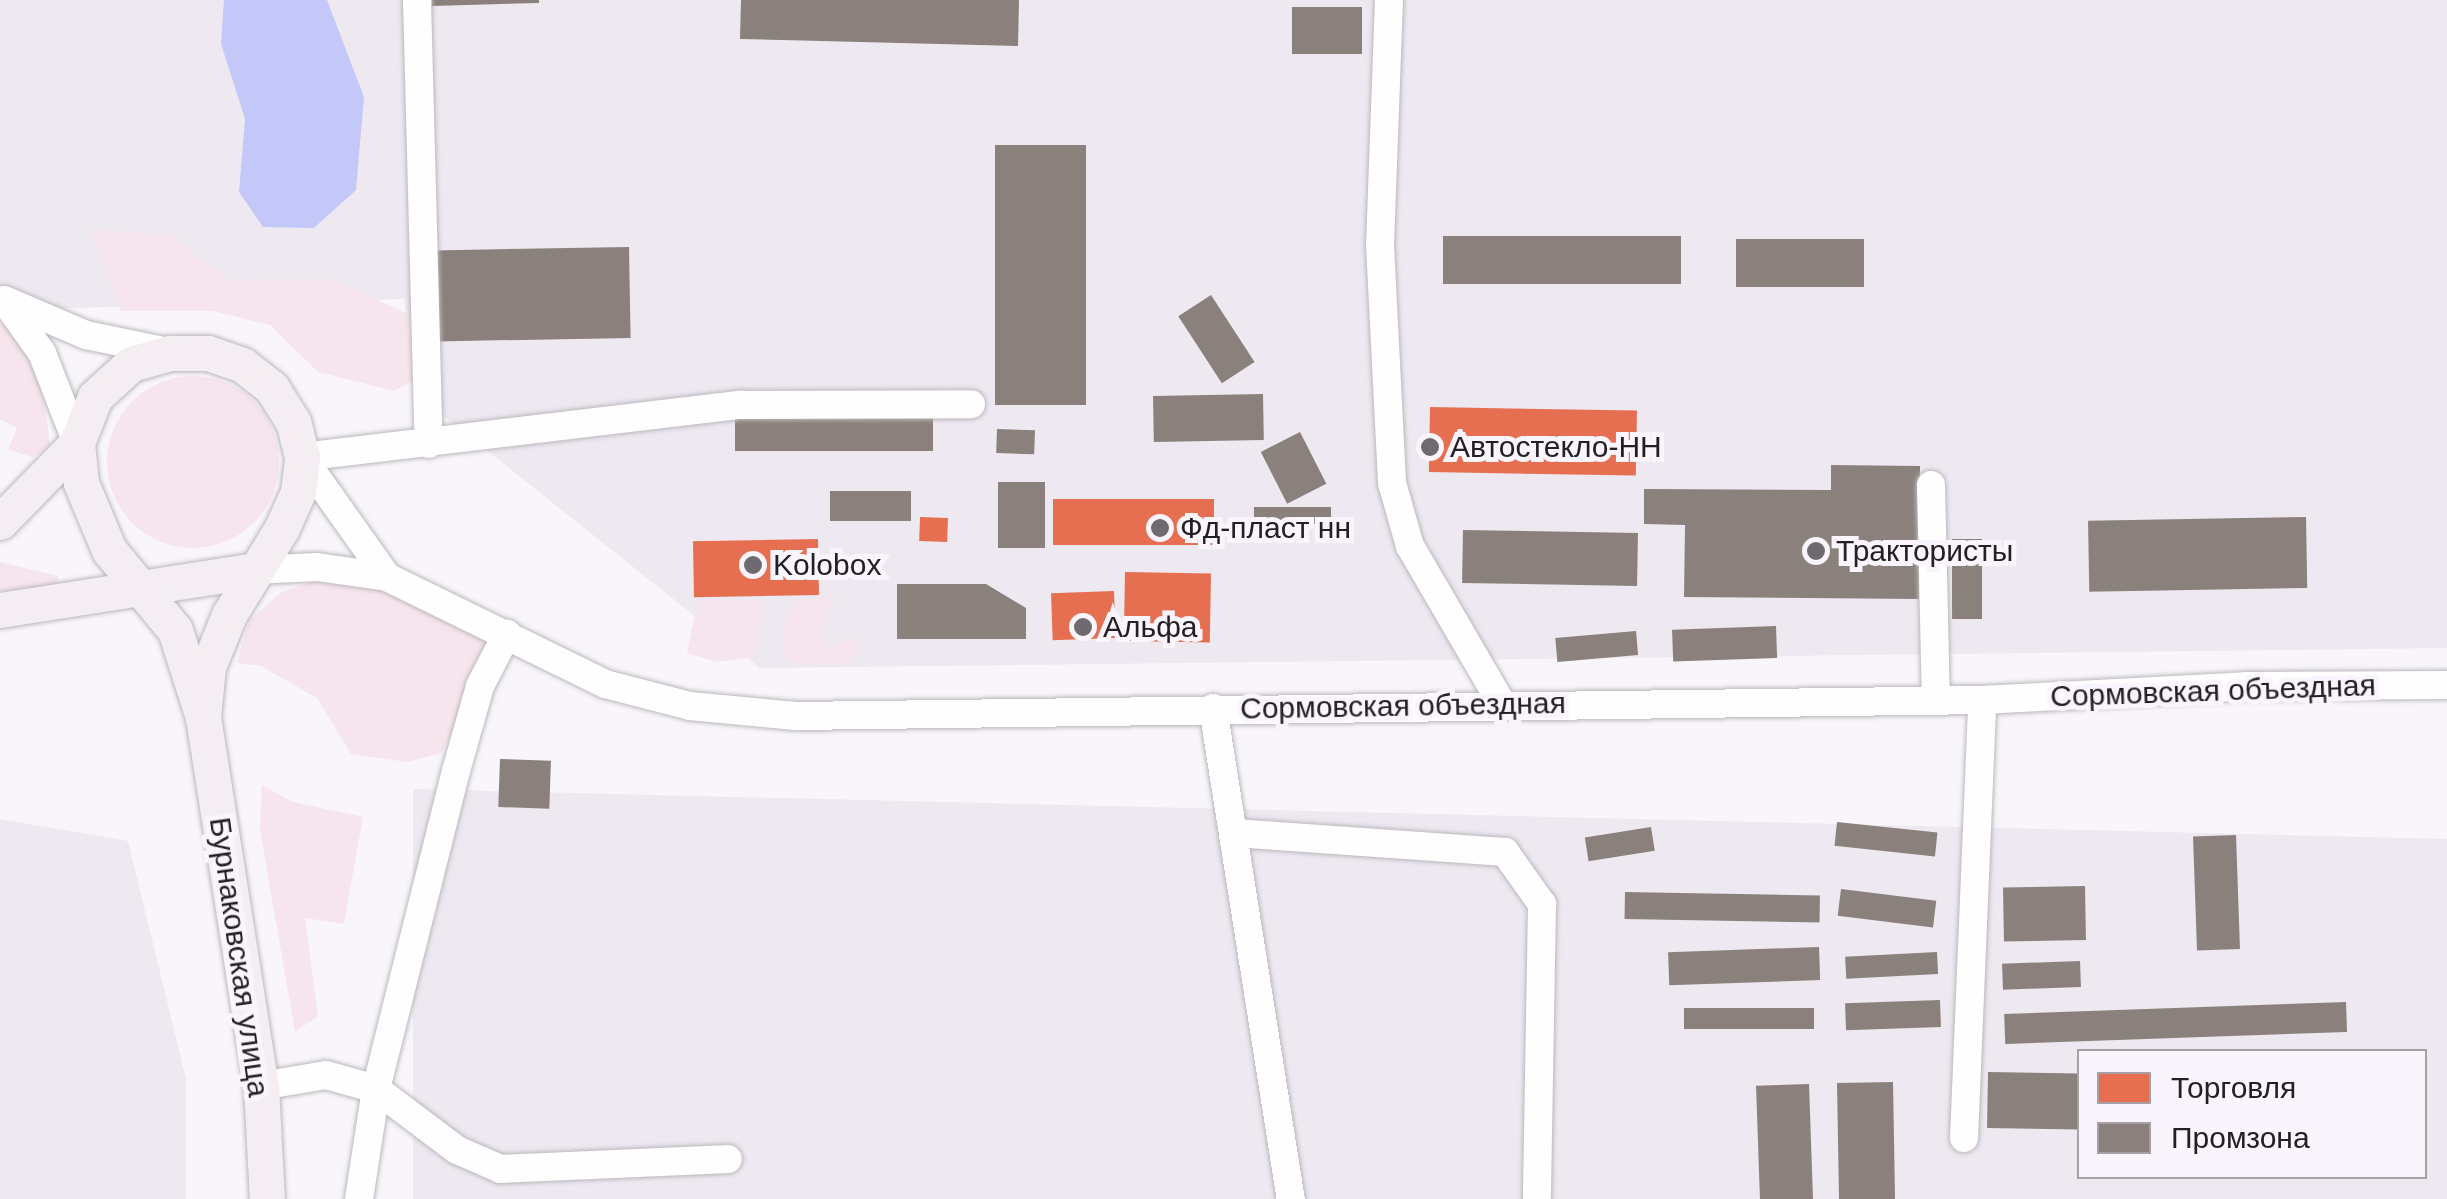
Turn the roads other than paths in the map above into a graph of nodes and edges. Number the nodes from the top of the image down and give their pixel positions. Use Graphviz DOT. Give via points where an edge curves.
graph roads {
  1 [pos="417,0"];
  2 [pos="1389,0"];
  3 [pos="2,298"];
  4 [pos="170,352"];
  5 [pos="971,404"];
  6 [pos="77,443"];
  7 [pos="429,444"];
  8 [pos="302,457"];
  9 [pos="1931,485"];
  10 [pos="0,522"];
  11 [pos="254,570"];
  12 [pos="387,577"];
  13 [pos="142,588"];
  14 [pos="0,610"];
  15 [pos="506,634"];
  16 [pos="2447,685"];
  17 [pos="1936,698"];
  18 [pos="1982,700"];
  19 [pos="1502,704"];
  20 [pos="1213,708"];
  21 [pos="203,717"];
  22 [pos="1234,833"];
  23 [pos="261,1086"];
  24 [pos="376,1089"];
  25 [pos="1964,1138"];
  26 [pos="728,1159"];
  27 [pos="267,1199"];
  28 [pos="359,1199"];
  29 [pos="1291,1199"];
  30 [pos="1536,1199"];
  1 -- 7 [label="street"];
  2 -- 19 [label="street" via="1380,245 1392,483 1410,546"];
  3 -- 4 [label="street" via="86,335"];
  3 -- 6 [label="street" via="42,352"];
  4 -- 6 [label="main road" via="131,364 95,397"];
  4 -- 8 [label="main road" via="208,353 243,365 272,388 293,422"];
  5 -- 7 [label="street" via="741,405"];
  6 -- 10 [label="main road"];
  6 -- 13 [label="main road" via="93,524"];
  7 -- 8 [label="street"];
  8 -- 11 [label="main road" via="298,492"];
  8 -- 12 [label="street"];
  9 -- 17 [label="street"];
  11 -- 12 [label="street" via="318,567"];
  11 -- 13 [label="main road"];
  11 -- 21 [label="main road" via="208,667"];
  12 -- 15 [label="street, Сормовская объездная"];
  13 -- 14 [label="main road"];
  13 -- 21 [label="main road" via="175,630"];
  15 -- 20 [label="street, Сормовская объездная" via="606,684 690,706 796,716"];
  15 -- 24 [label="street" via="480,686"];
  16 -- 18 [label="street, Сормовская объездная" via="2246,686"];
  17 -- 18 [label="street, Сормовская объездная"];
  17 -- 19 [label="street, Сормовская объездная"];
  18 -- 25 [label="street"];
  19 -- 20 [label="street, Сормовская объездная"];
  20 -- 22 [label="street"];
  21 -- 23 [label="main road, Бурнаковская улица"];
  22 -- 29 [label="street"];
  22 -- 30 [label="street" via="1506,852 1542,904"];
  23 -- 24 [label="street" via="326,1076"];
  23 -- 27 [label="main road, Бурнаковская улица"];
  24 -- 26 [label="street" via="457,1150 502,1169"];
  24 -- 28 [label="street"];
}
